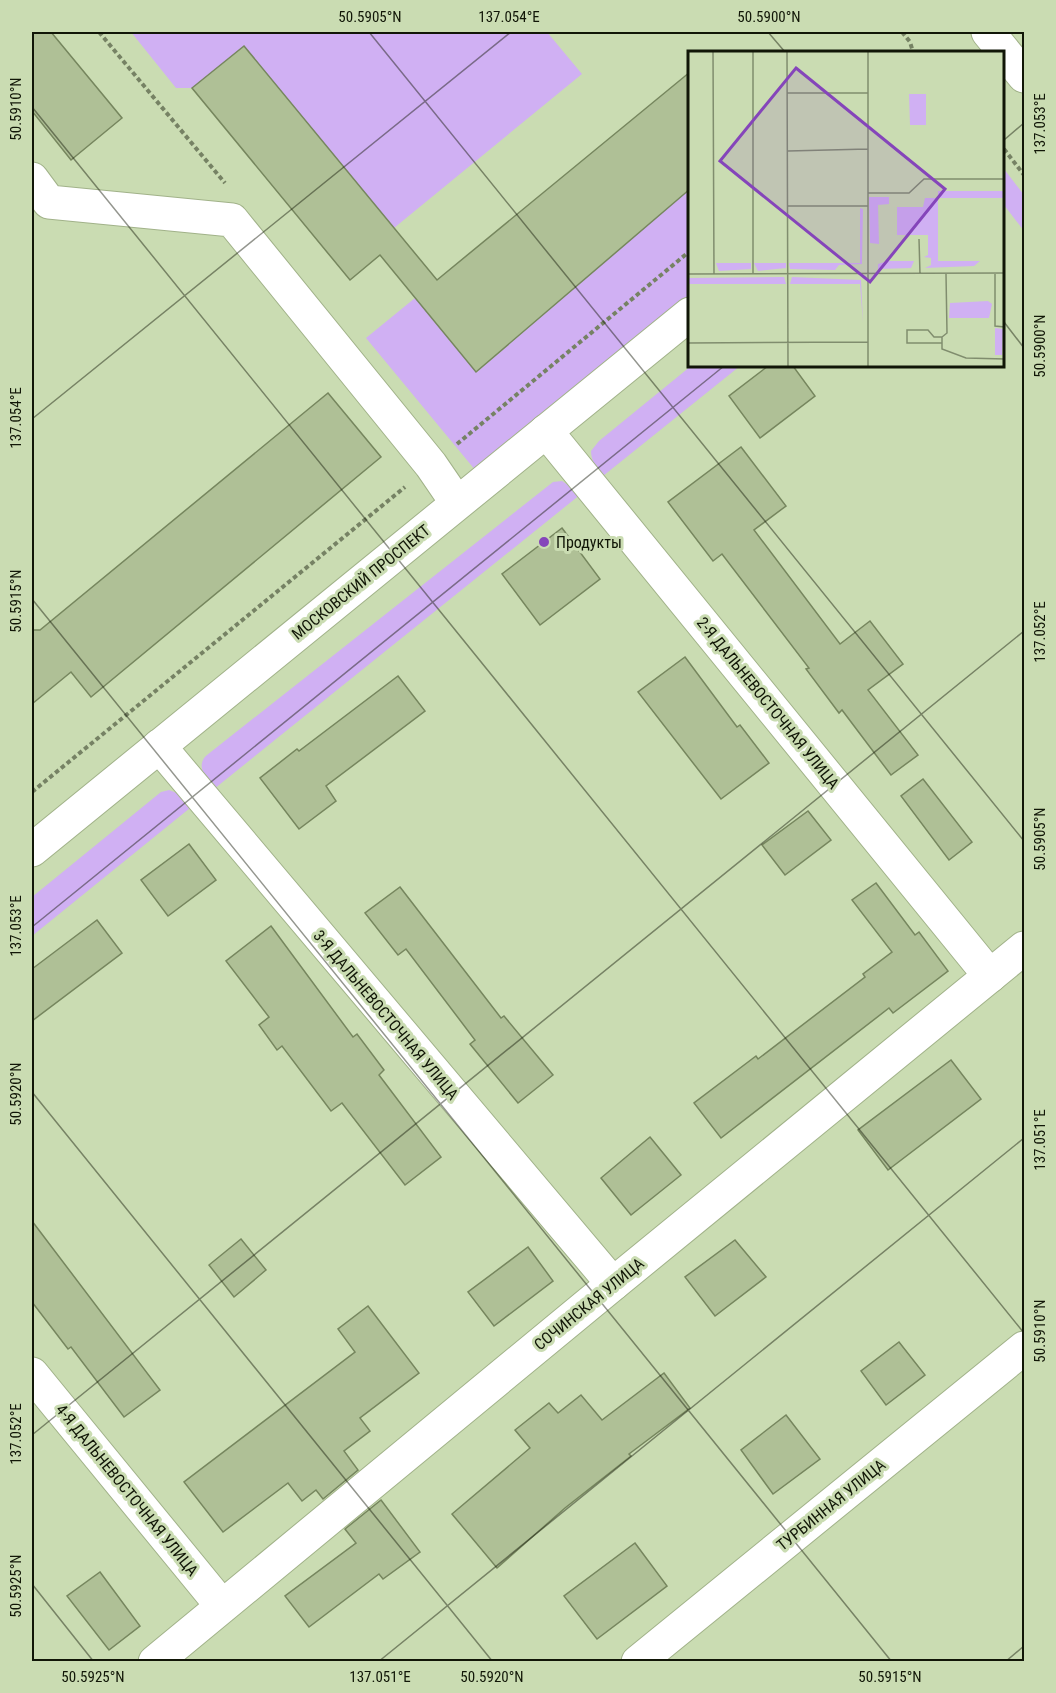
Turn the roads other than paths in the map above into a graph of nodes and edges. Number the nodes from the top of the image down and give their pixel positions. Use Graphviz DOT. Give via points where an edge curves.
graph roads {
  1 [pos="32,179"];
  2 [pos="688,316"];
  3 [pos="546,431"];
  4 [pos="457,503"];
  5 [pos="159,746"];
  6 [pos="32,850"];
  7 [pos="1024,948"];
  8 [pos="990,976"];
  9 [pos="613,1284"];
  10 [pos="1024,1348"];
  11 [pos="32,1374"];
  12 [pos="222,1606"];
  13 [pos="156,1662"];
  14 [pos="638,1662"];
  1 -- 4 [label="street" via="50,202 231,220 431,465"];
  2 -- 3 [label="street, МОСКОВСКИЙ ПРОСПЕКТ"];
  3 -- 4 [label="street, МОСКОВСКИЙ ПРОСПЕКТ"];
  3 -- 8 [label="street, 2-Я ДАЛЬНЕВОСТОЧНАЯ УЛИЦА"];
  4 -- 5 [label="street, МОСКОВСКИЙ ПРОСПЕКТ"];
  5 -- 6 [label="street, МОСКОВСКИЙ ПРОСПЕКТ"];
  5 -- 9 [label="street, 3-Я ДАЛЬНЕВОСТОЧНАЯ УЛИЦА"];
  7 -- 8 [label="street, СОЧИНСКАЯ УЛИЦА"];
  8 -- 9 [label="street, СОЧИНСКАЯ УЛИЦА"];
  9 -- 12 [label="street, СОЧИНСКАЯ УЛИЦА"];
  10 -- 14 [label="street, ТУРБИННАЯ УЛИЦА"];
  11 -- 12 [label="street, 4-Я ДАЛЬНЕВОСТОЧНАЯ УЛИЦА"];
  12 -- 13 [label="street, СОЧИНСКАЯ УЛИЦА"];
}
